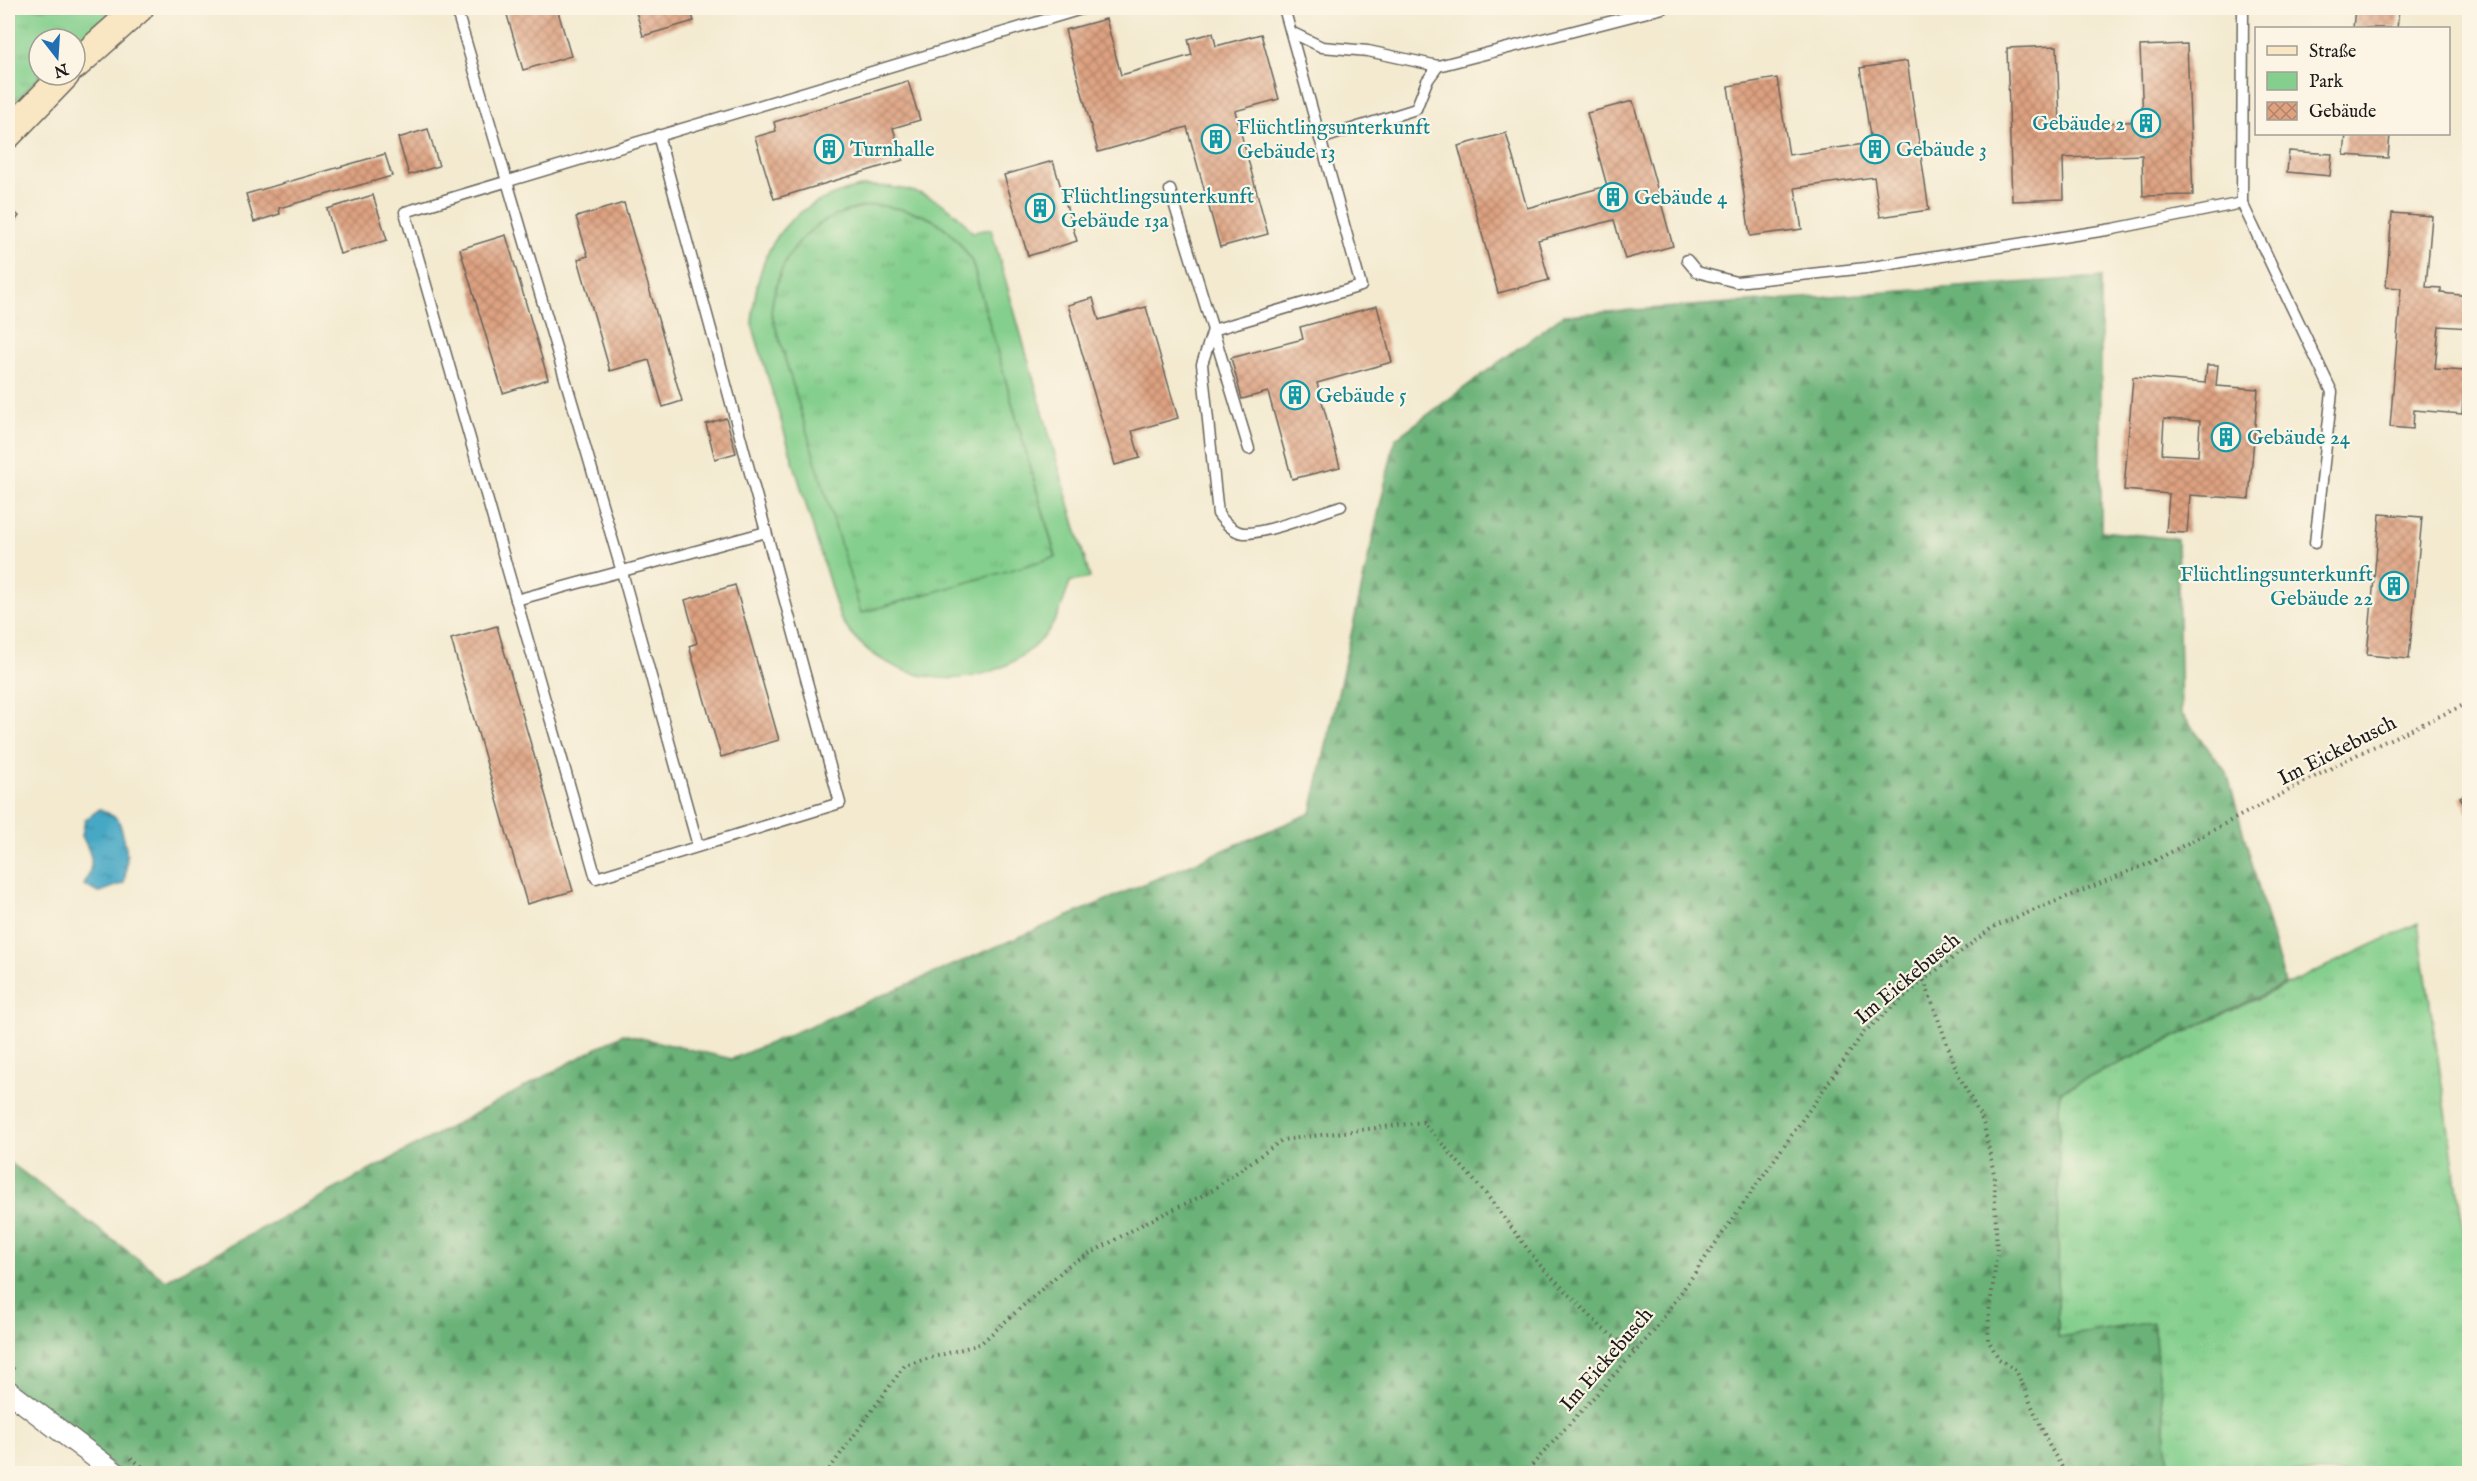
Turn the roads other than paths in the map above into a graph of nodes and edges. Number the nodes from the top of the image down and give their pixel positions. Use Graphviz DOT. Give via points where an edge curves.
graph roads {
  1 [pos="139,8"];
  2 [pos="456,8"];
  3 [pos="1085,8"];
  4 [pos="1284,8"];
  5 [pos="1663,8"];
  6 [pos="2243,8"];
  7 [pos="1291,32"];
  8 [pos="87,54"];
  9 [pos="1438,66"];
  10 [pos="54,87"];
  11 [pos="8,134"];
  12 [pos="658,135"];
  13 [pos="1320,139"];
  14 [pos="507,181"];
  15 [pos="1170,190"];
  16 [pos="2242,203"];
  17 [pos="1688,260"];
  18 [pos="1213,330"];
  19 [pos="1249,449"];
  20 [pos="1341,506"];
  21 [pos="766,532"];
  22 [pos="2315,543"];
  23 [pos="622,572"];
  24 [pos="516,600"];
  25 [pos="698,846"];
  26 [pos="8,1391"];
  27 [pos="117,1473"];
  1 -- 8 [label="street"];
  2 -- 14 [label="lane"];
  3 -- 12 [label="lane"];
  4 -- 7 [label="lane"];
  5 -- 9 [label="lane"];
  6 -- 16 [label="lane"];
  7 -- 9 [label="lane" via="1322,47 1368,51"];
  7 -- 13 [label="lane"];
  9 -- 13 [label="lane" via="1416,109"];
  10 -- 11 [label="street"];
  12 -- 14 [label="lane"];
  12 -- 21 [label="lane"];
  13 -- 18 [label="lane" via="1361,286"];
  14 -- 23 [label="lane"];
  14 -- 24 [label="lane" via="405,212"];
  15 -- 18 [label="lane"];
  16 -- 17 [label="lane" via="2113,229 1866,268 1736,282 1697,272"];
  16 -- 22 [label="lane" via="2332,392"];
  18 -- 19 [label="lane"];
  18 -- 20 [label="lane" via="1202,364 1218,514 1227,526 1243,533 1258,532"];
  21 -- 23 [label="lane"];
  21 -- 25 [label="lane" via="840,803"];
  23 -- 24 [label="lane"];
  23 -- 25 [label="lane"];
  24 -- 25 [label="lane" via="596,878"];
  26 -- 27 [label="street"];
}
